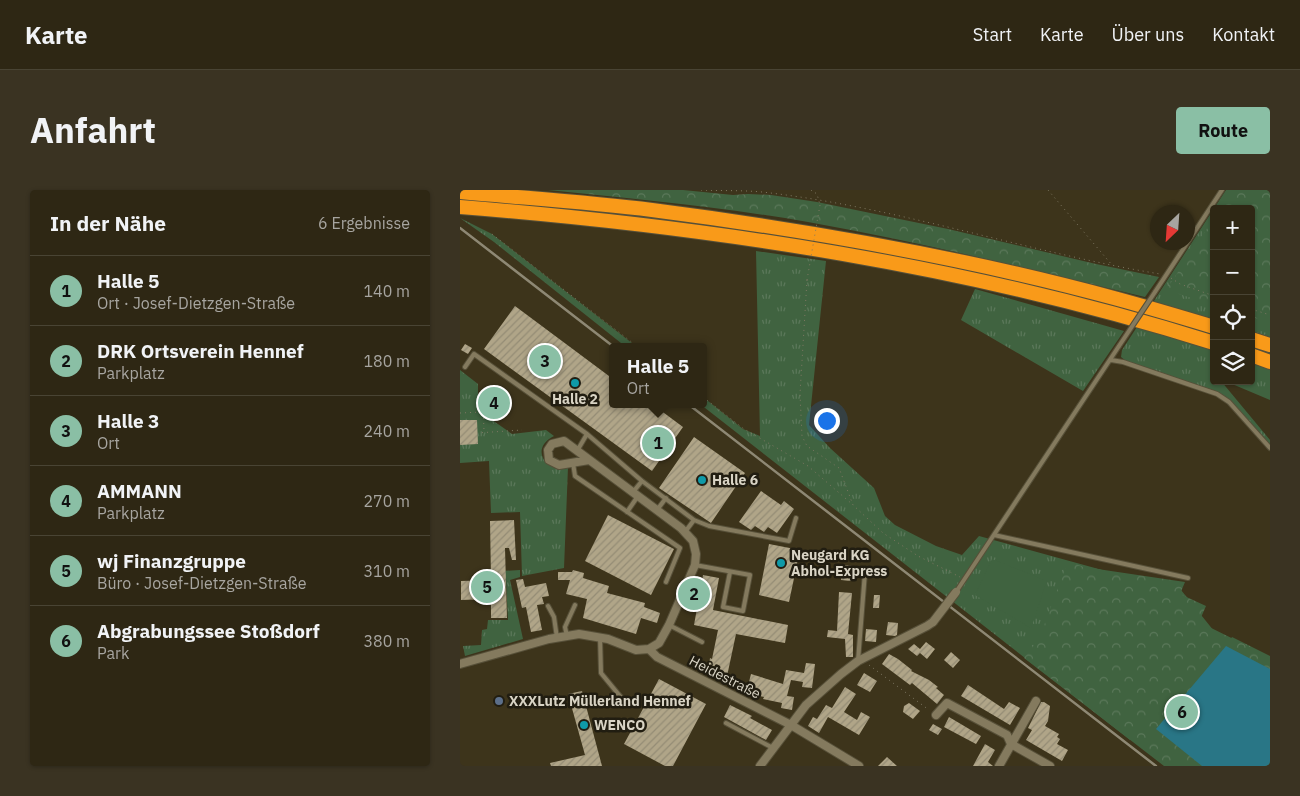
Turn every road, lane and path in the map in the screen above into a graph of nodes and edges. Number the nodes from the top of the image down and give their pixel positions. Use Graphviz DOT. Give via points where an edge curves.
graph roads {
  1 [pos="701,190"];
  2 [pos="811,190"];
  3 [pos="1048,190"];
  4 [pos="1222,190"];
  5 [pos="460,192"];
  6 [pos="820,200"];
  7 [pos="460,207"];
  8 [pos="492,234"];
  9 [pos="1113,266"];
  10 [pos="1167,275"];
  11 [pos="1211,295"];
  12 [pos="1255,309"];
  13 [pos="1270,315"];
  14 [pos="1210,326"];
  15 [pos="1254,340"];
  16 [pos="1210,342"];
  17 [pos="633,343"];
  18 [pos="1270,345"];
  19 [pos="1255,356"];
  20 [pos="1111,360"];
  21 [pos="1270,362"];
  22 [pos="465,367"];
  23 [pos="707,400"];
  24 [pos="483,403"];
  25 [pos="483,412"];
  26 [pos="460,413"];
  27 [pos="522,430"];
  28 [pos="484,432"];
  29 [pos="478,433"];
  30 [pos="587,434"];
  31 [pos="1270,448"];
  32 [pos="576,450"];
  33 [pos="588,460"];
  34 [pos="573,462"];
  35 [pos="642,481"];
  36 [pos="636,494"];
  37 [pos="666,498"];
  38 [pos="854,505"];
  39 [pos="657,510"];
  40 [pos="627,512"];
  41 [pos="796,518"];
  42 [pos="694,520"];
  43 [pos="685,532"];
  44 [pos="994,535"];
  45 [pos="695,565"];
  46 [pos="730,572"];
  47 [pos="865,572"];
  48 [pos="1188,578"];
  49 [pos="965,580"];
  50 [pos="666,582"];
  51 [pos="956,592"];
  52 [pos="575,605"];
  53 [pos="548,606"];
  54 [pos="669,625"];
  55 [pos="567,636"];
  56 [pos="600,637"];
  57 [pos="557,638"];
  58 [pos="702,642"];
  59 [pos="649,649"];
  60 [pos="858,661"];
  61 [pos="460,664"];
  62 [pos="624,701"];
  63 [pos="1036,701"];
  64 [pos="936,715"];
  65 [pos="726,724"];
  66 [pos="791,725"];
  67 [pos="1011,744"];
  68 [pos="773,748"];
  69 [pos="760,766"];
  70 [pos="859,766"];
  71 [pos="998,766"];
  72 [pos="1050,766"];
  1 -- 6 [label="path" via="761,192"];
  2 -- 6 [label="path"];
  3 -- 9 [label="path"];
  4 -- 10 [label="lane"];
  5 -- 14 [label="highway" via="651,210 872,244 1045,280"];
  6 -- 9 [label="path"];
  6 -- 38 [label="path, bridge" via="807,280 800,394 802,436 807,446 839,468"];
  7 -- 16 [label="highway" via="726,236 892,264 1043,296"];
  8 -- 17 [label="path"];
  9 -- 10 [label="path"];
  10 -- 11 [label="path" via="1180,284"];
  10 -- 20 [label="lane, bridge"];
  12 -- 13 [label="path"];
  15 -- 18 [label="highway"];
  19 -- 21 [label="highway"];
  20 -- 31 [label="lane" via="1217,394 1229,402"];
  20 -- 44 [label="lane"];
  22 -- 30 [label="lane" via="474,354"];
  23 -- 38 [label="path" via="744,429 808,466"];
  24 -- 25 [label="path"];
  25 -- 26 [label="path"];
  25 -- 28 [label="path"];
  27 -- 28 [label="path"];
  28 -- 29 [label="path"];
  30 -- 32 [label="lane"];
  30 -- 35 [label="lane"];
  32 -- 33 [label="street"];
  32 -- 34 [label="street" via="564,441 552,444 548,450 554,463"];
  33 -- 34 [label="street"];
  33 -- 36 [label="street"];
  34 -- 40 [label="lane" via="575,476"];
  35 -- 36 [label="lane"];
  35 -- 37 [label="lane"];
  36 -- 39 [label="street"];
  36 -- 40 [label="lane"];
  37 -- 39 [label="lane"];
  37 -- 42 [label="lane"];
  38 -- 49 [label="path" via="890,537 918,556"];
  39 -- 43 [label="street"];
  40 -- 50 [label="lane" via="680,548"];
  41 -- 42 [label="lane" via="789,541"];
  42 -- 43 [label="lane"];
  43 -- 45 [label="street" via="693,541"];
  44 -- 48 [label="lane"];
  44 -- 49 [label="lane"];
  45 -- 46 [label="lane"];
  45 -- 54 [label="street"];
  46 -- 46 [label="lane" via="750,575 743,611 723,607"];
  47 -- 60 [label="lane"];
  49 -- 51 [label="lane"];
  51 -- 60 [label="street, bridge" via="928,626"];
  52 -- 55 [label="lane" via="565,627"];
  53 -- 57 [label="lane" via="554,617"];
  54 -- 58 [label="lane"];
  54 -- 59 [label="street" via="659,643"];
  55 -- 56 [label="street"];
  55 -- 57 [label="street"];
  56 -- 59 [label="street" via="636,650"];
  56 -- 62 [label="lane" via="601,673"];
  57 -- 61 [label="street"];
  59 -- 66 [label="street, Heidestraße" via="657,657"];
  60 -- 64 [label="path" via="870,665"];
  60 -- 66 [label="street" via="806,705"];
  63 -- 67 [label="street"];
  64 -- 67 [label="street" via="947,702 1007,735"];
  65 -- 68 [label="lane"];
  66 -- 68 [label="street"];
  66 -- 70 [label="street, Heidestraße"];
  67 -- 71 [label="street"];
  67 -- 72 [label="street"];
  68 -- 69 [label="street"];
}
